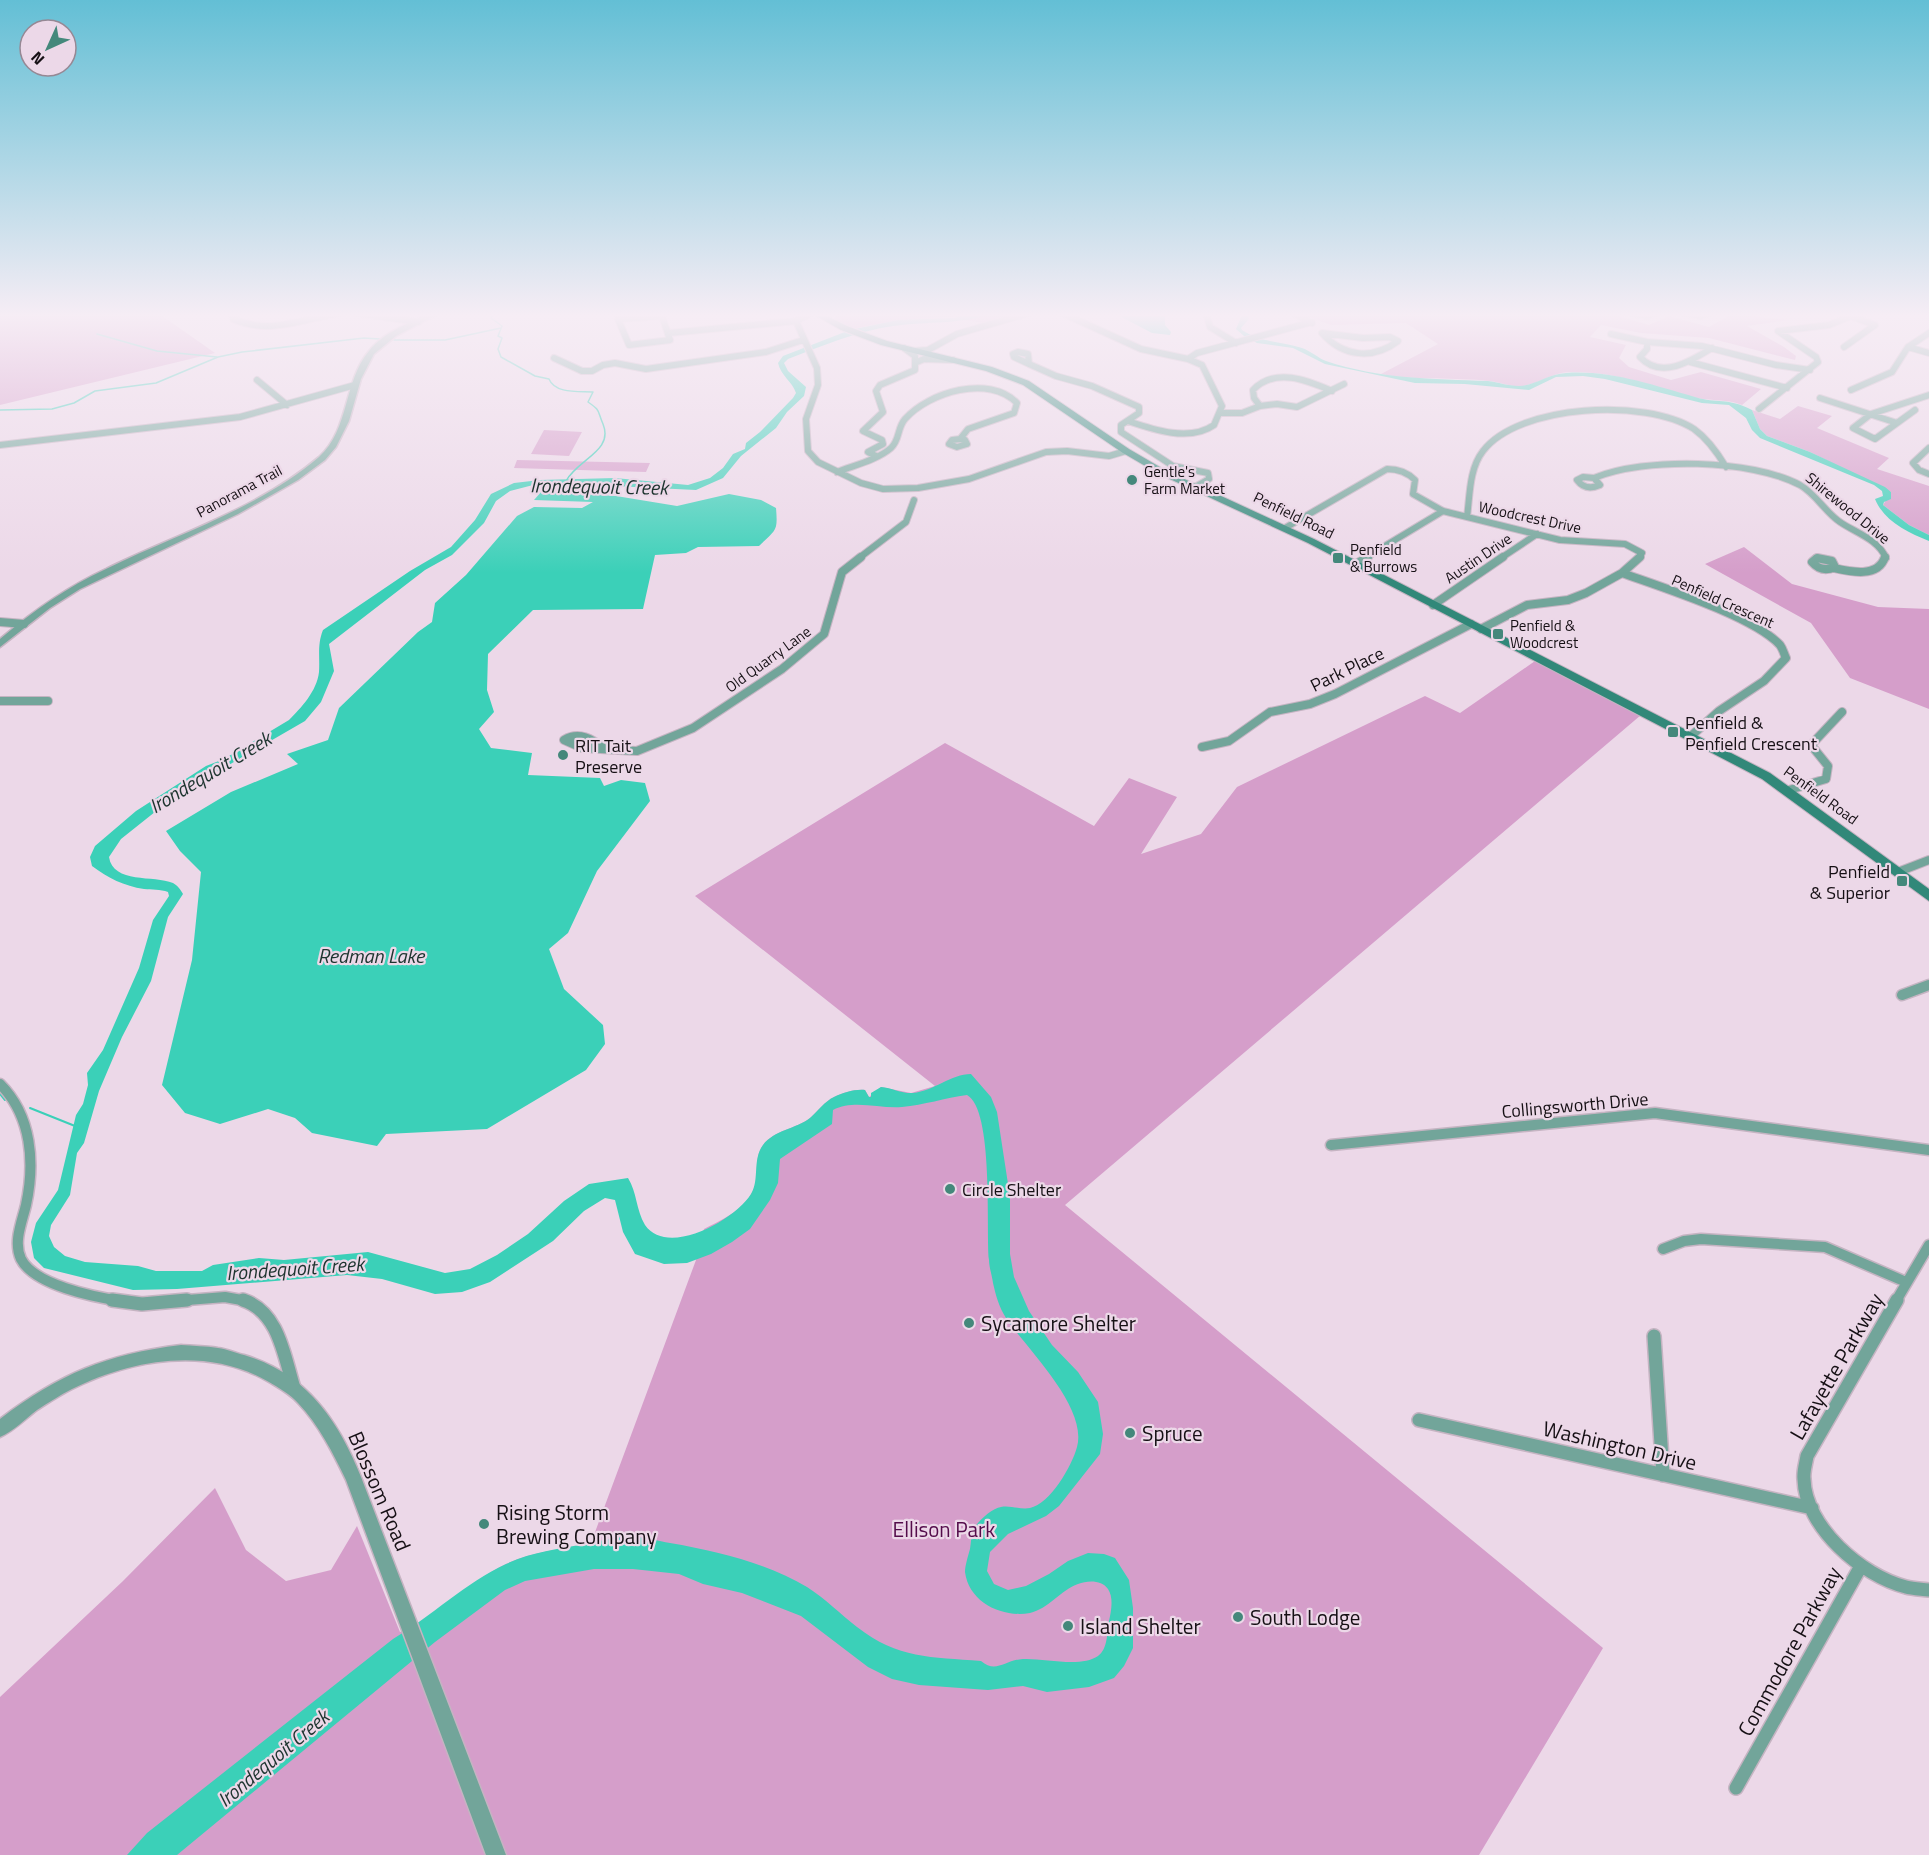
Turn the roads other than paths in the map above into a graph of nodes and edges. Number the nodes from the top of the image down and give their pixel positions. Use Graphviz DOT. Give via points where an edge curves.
graph roads {
  1 [pos="280,400"];
  2 [pos="306,400"];
  3 [pos="351,400"];
  4 [pos="812,400"];
  5 [pos="878,400"];
  6 [pos="935,400"];
  7 [pos="1014,400"];
  8 [pos="1050,400"];
  9 [pos="1123,400"];
  10 [pos="1219,400"];
  11 [pos="1255,400"];
  12 [pos="1313,400"];
  13 [pos="1772,400"];
  14 [pos="1825,400"];
  15 [pos="1915,400"];
  16 [pos="287,405"];
  17 [pos="1260,406"];
  18 [pos="1759,409"];
  19 [pos="1915,410"];
  20 [pos="1246,411"];
  21 [pos="1220,413"];
  22 [pos="1872,414"];
  23 [pos="1128,421"];
  24 [pos="1897,423"];
  25 [pos="1139,425"];
  26 [pos="1213,425"];
  27 [pos="1122,433"];
  28 [pos="960,439"];
  29 [pos="0,445"];
  30 [pos="1929,448"];
  31 [pos="1126,452"];
  32 [pos="876,456"];
  33 [pos="1726,467"];
  34 [pos="837,472"];
  35 [pos="1929,474"];
  36 [pos="1594,478"];
  37 [pos="1195,488"];
  38 [pos="914,500"];
  39 [pos="1443,511"];
  40 [pos="1467,517"];
  41 [pos="1285,528"];
  42 [pos="1537,534"];
  43 [pos="1356,564"];
  44 [pos="1834,568"];
  45 [pos="1622,573"];
  46 [pos="1433,605"];
  47 [pos="0,622"];
  48 [pos="24,624"];
  49 [pos="1476,627"];
  50 [pos="0,644"];
  51 [pos="0,701"];
  52 [pos="48,701"];
  53 [pos="1842,712"];
  54 [pos="1690,736"];
  55 [pos="1202,747"];
  56 [pos="605,749"];
  57 [pos="1789,790"];
  58 [pos="1929,860"];
  59 [pos="1898,872"];
  60 [pos="1929,896"];
  61 [pos="1929,985"];
  62 [pos="1902,995"];
  63 [pos="0,1084"];
  64 [pos="1331,1145"];
  65 [pos="1929,1150"];
  66 [pos="1929,1245"];
  67 [pos="1664,1249"];
  68 [pos="1906,1282"];
  69 [pos="1654,1336"];
  70 [pos="294,1388"];
  71 [pos="1419,1420"];
  72 [pos="0,1429"];
  73 [pos="1663,1475"];
  74 [pos="1812,1508"];
  75 [pos="1861,1566"];
  76 [pos="1929,1590"];
  77 [pos="1736,1788"];
  78 [pos="496,1855"];
  1 -- 16 [label="street"];
  2 -- 16 [label="street"];
  3 -- 48 [label="street, Panorama Trail" via="339,439 311,466 248,504 77,587"];
  4 -- 34 [label="street" via="806,416 807,447 815,460"];
  5 -- 32 [label="street" via="882,412 863,431 882,440 883,444 868,452"];
  6 -- 32 [label="street" via="906,418 894,445"];
  7 -- 28 [label="street" via="1014,413 968,429"];
  8 -- 31 [label="main road, Penfield Road"];
  9 -- 23 [label="street" via="1141,410"];
  10 -- 21 [label="street"];
  11 -- 17 [label="street"];
  12 -- 17 [label="street" via="1297,407"];
  13 -- 18 [label="street"];
  14 -- 22 [label="street"];
  15 -- 22 [label="street"];
  16 -- 29 [label="street" via="230,418"];
  17 -- 20 [label="street"];
  19 -- 24 [label="street"];
  20 -- 21 [label="street"];
  20 -- 26 [label="street"];
  21 -- 26 [label="street"];
  22 -- 24 [label="street"];
  22 -- 24 [label="street" via="1853,428 1875,439"];
  23 -- 25 [label="street"];
  23 -- 27 [label="street" via="1121,425"];
  25 -- 26 [label="street" via="1178,433"];
  25 -- 27 [label="street"];
  27 -- 37 [label="street" via="1173,466 1208,473 1209,479"];
  30 -- 35 [label="street" via="1913,463"];
  31 -- 34 [label="street" via="1109,456 1053,451 969,479 898,490 869,486"];
  31 -- 37 [label="main road, Penfield Road"];
  32 -- 34 [label="street"];
  33 -- 36 [label="street, Shirewood Drive" via="1636,466"];
  33 -- 40 [label="street" via="1706,438 1666,416 1624,409 1558,413 1501,436 1484,450 1473,469"];
  33 -- 44 [label="street, Shirewood Drive" via="1772,473 1801,485 1835,519 1879,547 1886,558 1872,570 1852,572"];
  37 -- 41 [label="main road, Penfield Road"];
  38 -- 56 [label="street, Old Quarry Lane" via="906,522 842,572 824,634 782,669 693,728 637,751"];
  39 -- 40 [label="street, Woodcrest Drive"];
  39 -- 41 [label="street, Woodcrest Drive" via="1413,494 1415,480 1410,474 1397,468 1387,469"];
  39 -- 43 [label="street"];
  40 -- 42 [label="street, Woodcrest Drive"];
  41 -- 43 [label="main road, Penfield Road"];
  42 -- 45 [label="street, Woodcrest Drive" via="1577,542 1625,544 1640,551 1642,558"];
  42 -- 46 [label="street, Austin Drive"];
  43 -- 46 [label="main road, Penfield Road"];
  45 -- 49 [label="street, Woodcrest Drive" via="1575,598 1528,604"];
  45 -- 54 [label="street, Penfield Crescent" via="1744,621 1770,635 1785,649 1786,658 1780,666"];
  46 -- 49 [label="main road, Penfield Road"];
  47 -- 48 [label="street"];
  48 -- 50 [label="street, Panorama Trail"];
  49 -- 54 [label="main road, Penfield Road"];
  49 -- 55 [label="street, Park Place" via="1335,694 1270,712 1229,741"];
  51 -- 52 [label="street"];
  53 -- 57 [label="street" via="1811,745 1828,766 1826,779"];
  54 -- 57 [label="main road, Penfield Road"];
  57 -- 59 [label="main road, Penfield Road"];
  58 -- 59 [label="street"];
  59 -- 60 [label="main road, Penfield Road"];
  61 -- 62 [label="street"];
  63 -- 70 [label="street" via="20,1109 26,1128 27,1198 17,1240 27,1268 59,1284 124,1302 158,1304 230,1297 254,1303 264,1311 280,1342"];
  64 -- 65 [label="street, Collingsworth Drive" via="1655,1113"];
  66 -- 68 [label="street, Lafayette Parkway"];
  67 -- 68 [label="street" via="1701,1239 1825,1246"];
  68 -- 74 [label="street, Lafayette Parkway" via="1807,1456 1803,1479"];
  69 -- 73 [label="street"];
  70 -- 72 [label="street, Blossom Road" via="274,1374 233,1357 173,1352 95,1371 39,1400"];
  70 -- 78 [label="street, Blossom Road" via="323,1422 341,1452"];
  71 -- 73 [label="street, Washington Drive"];
  73 -- 74 [label="street, Washington Drive"];
  74 -- 75 [label="street, Lafayette Parkway" via="1835,1543"];
  75 -- 76 [label="street, Commodore Parkway" via="1891,1582"];
  75 -- 77 [label="street, Commodore Parkway"];
}
